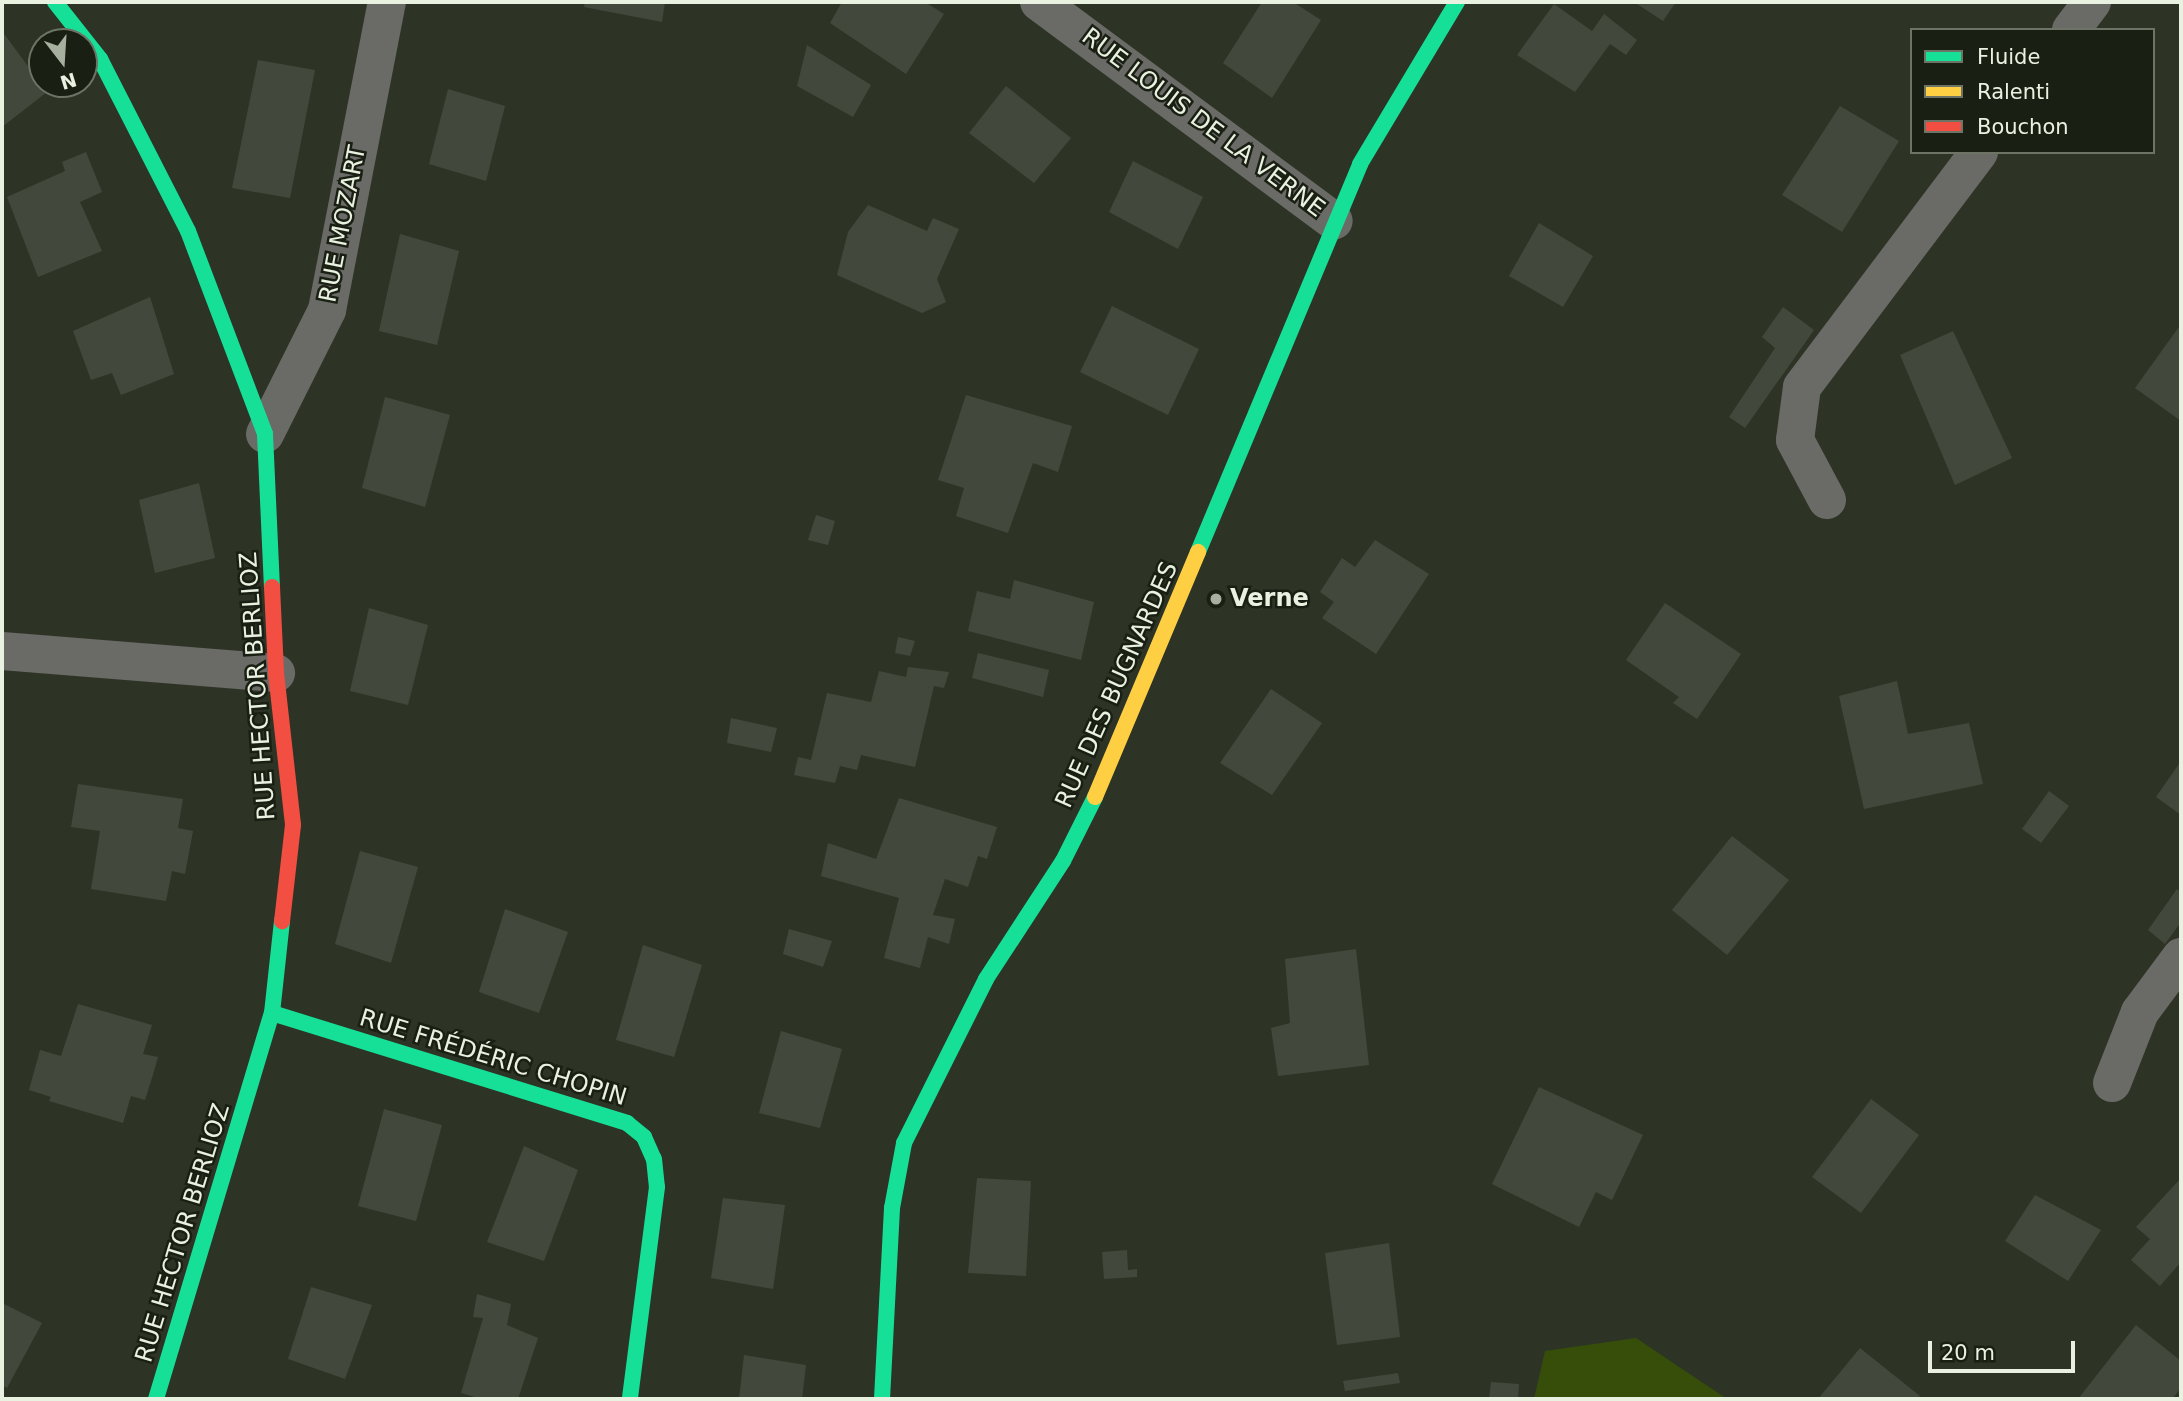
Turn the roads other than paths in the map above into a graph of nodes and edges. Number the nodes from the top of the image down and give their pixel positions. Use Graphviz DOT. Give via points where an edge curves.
graph roads {
  1 [pos="55,2"];
  2 [pos="387,2"];
  3 [pos="1039,2"];
  4 [pos="1457,2"];
  5 [pos="2092,2"];
  6 [pos="2072,28"];
  7 [pos="1977,154"];
  8 [pos="1334,220"];
  9 [pos="265,434"];
  10 [pos="1827,500"];
  11 [pos="2,652"];
  12 [pos="276,673"];
  13 [pos="2181,957"];
  14 [pos="272,1013"];
  15 [pos="2112,1083"];
  16 [pos="156,1399"];
  17 [pos="630,1399"];
  18 [pos="882,1399"];
  1 -- 9 [label="street, RUE HECTOR BERLIOZ" via="100,59 188,231"];
  2 -- 9 [label="street, RUE MOZART" via="327,310"];
  3 -- 8 [label="street, RUE LOUIS DE LA VERNE"];
  4 -- 8 [label="street, RUE DES BUGNARDES" via="1360,164"];
  5 -- 6 [label="street"];
  7 -- 10 [label="street" via="1802,387 1795,440"];
  8 -- 18 [label="street, RUE DES BUGNARDES" via="1118,749 1063,861 986,979 904,1143 892,1208"];
  9 -- 12 [label="street, RUE HECTOR BERLIOZ"];
  11 -- 12 [label="street"];
  12 -- 14 [label="street, RUE HECTOR BERLIOZ" via="293,825"];
  13 -- 15 [label="street" via="2140,1012"];
  14 -- 16 [label="street, RUE HECTOR BERLIOZ"];
  14 -- 17 [label="street, RUE FRÉDÉRIC CHOPIN" via="627,1123 645,1137 654,1159 657,1187"];
}
